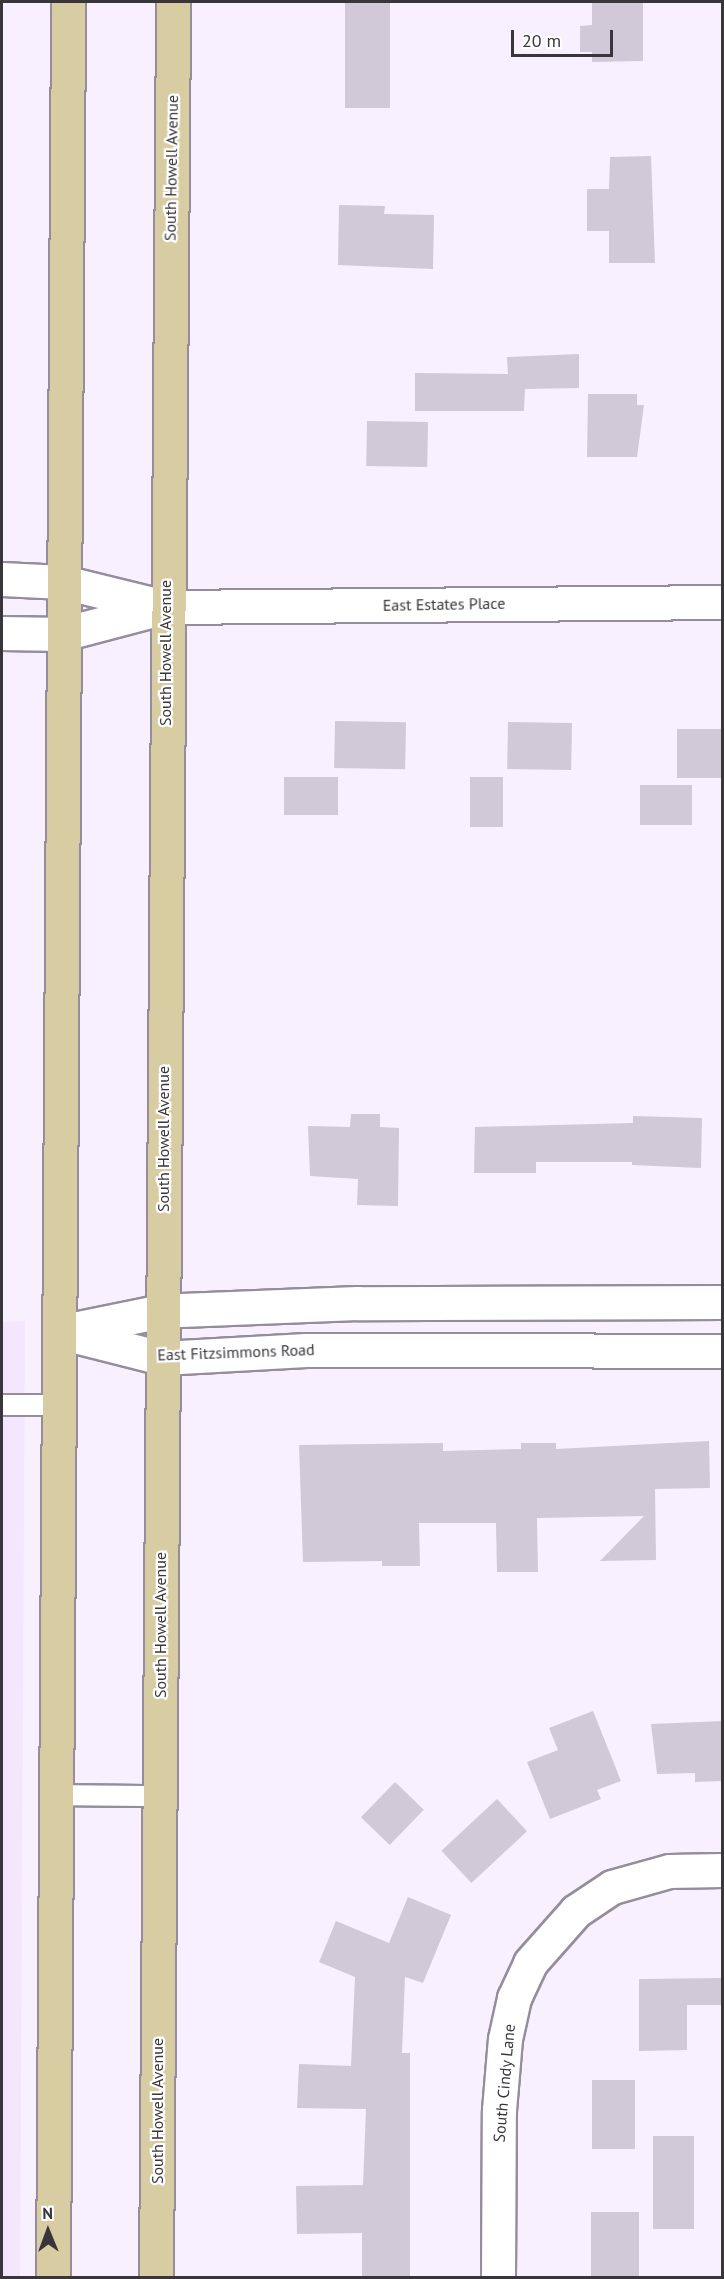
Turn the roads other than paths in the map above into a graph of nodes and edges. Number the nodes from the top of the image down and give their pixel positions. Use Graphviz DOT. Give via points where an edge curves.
graph roads {
  1 [pos="68,2"];
  2 [pos="173,2"];
  3 [pos="2,579"];
  4 [pos="63,582"];
  5 [pos="723,602"];
  6 [pos="165,607"];
  7 [pos="2,633"];
  8 [pos="63,634"];
  9 [pos="573,1302"];
  10 [pos="723,1302"];
  11 [pos="162,1311"];
  12 [pos="59,1332"];
  13 [pos="723,1350"];
  14 [pos="574,1351"];
  15 [pos="162,1358"];
  16 [pos="2,1405"];
  17 [pos="58,1406"];
  18 [pos="57,1795"];
  19 [pos="159,1796"];
  20 [pos="723,1870"];
  21 [pos="53,2277"];
  22 [pos="156,2277"];
  23 [pos="498,2277"];
  1 -- 4 [label="main road"];
  2 -- 6 [label="main road, South Howell Avenue"];
  3 -- 4 [label="street"];
  4 -- 6 [label="street"];
  4 -- 8 [label="main road"];
  5 -- 6 [label="street, East Estates Place"];
  6 -- 8 [label="street"];
  6 -- 11 [label="main road, South Howell Avenue"];
  7 -- 8 [label="street"];
  8 -- 12 [label="main road"];
  9 -- 10 [label="street"];
  9 -- 11 [label="street" via="357,1303"];
  9 -- 14 [label="street"];
  11 -- 12 [label="street"];
  11 -- 15 [label="main road, South Howell Avenue"];
  12 -- 15 [label="street, East Fitzsimmons Road"];
  12 -- 17 [label="main road"];
  13 -- 14 [label="street, East Fitzsimmons Road"];
  14 -- 15 [label="street, East Fitzsimmons Road" via="306,1350"];
  15 -- 19 [label="main road, South Howell Avenue"];
  16 -- 17 [label="lane"];
  17 -- 18 [label="main road"];
  18 -- 19 [label="lane"];
  18 -- 21 [label="main road"];
  19 -- 22 [label="main road, South Howell Avenue"];
  20 -- 23 [label="street, South Cindy Lane" via="669,1871 612,1887 576,1911 530,1962 514,1998 505,2039 499,2110"];
}
